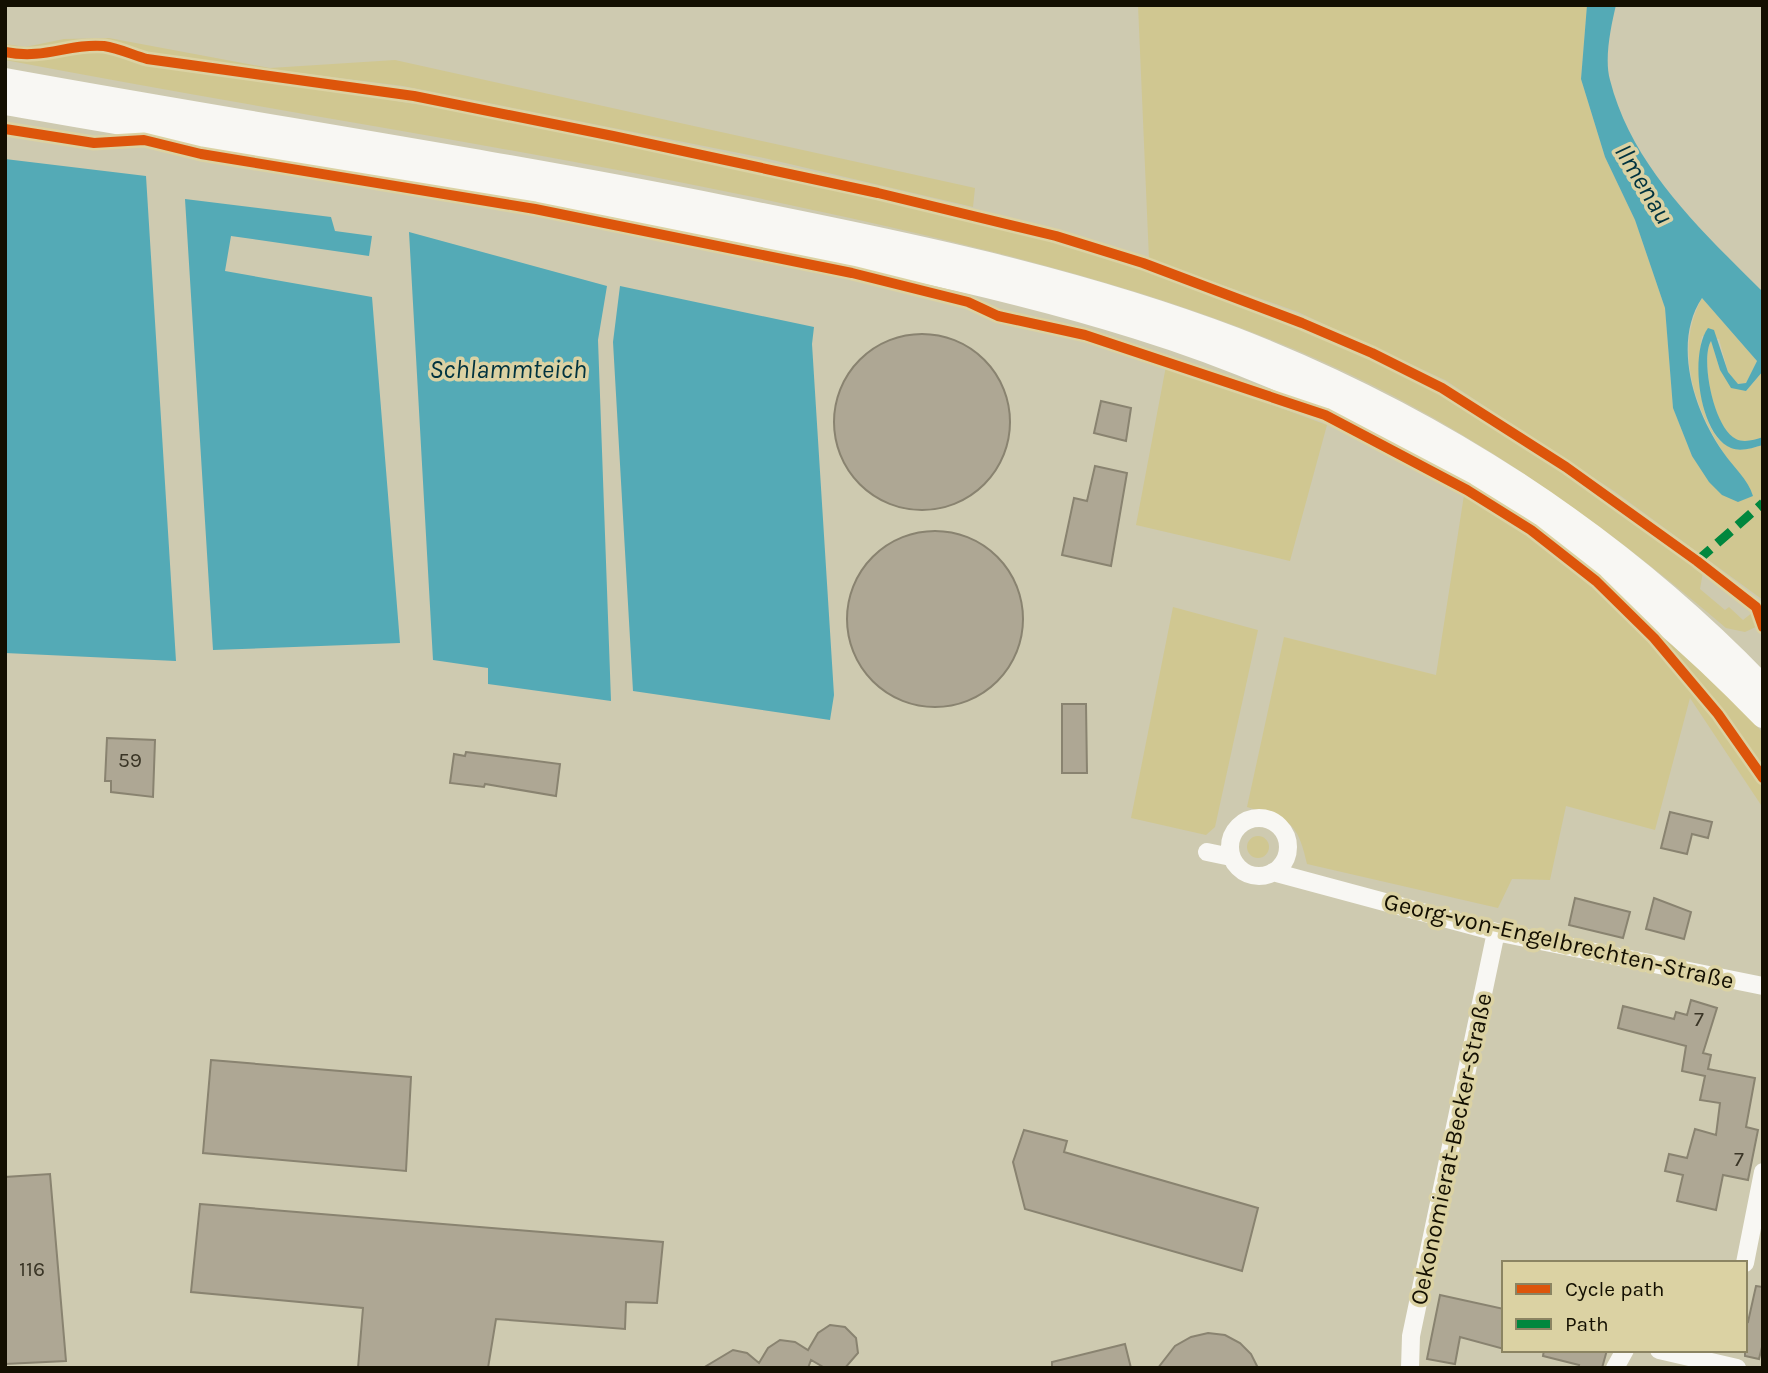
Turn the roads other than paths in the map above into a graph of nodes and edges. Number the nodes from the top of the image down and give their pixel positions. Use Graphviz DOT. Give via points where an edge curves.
graph roads {
  1 [pos="5,79"];
  2 [pos="8,105"];
  3 [pos="1763,687"];
  4 [pos="1763,716"];
  5 [pos="1207,852"];
  6 [pos="1231,857"];
  7 [pos="1273,872"];
  8 [pos="1496,932"];
  9 [pos="1763,986"];
  10 [pos="1763,1172"];
  11 [pos="1760,1200"];
  12 [pos="1745,1261"];
  13 [pos="1624,1352"];
  14 [pos="1672,1352"];
  15 [pos="1730,1361"];
  16 [pos="1410,1368"];
  17 [pos="1615,1368"];
  1 -- 3 [label="main road" via="622,187 904,244 1106,297 1233,339 1340,384 1436,433 1512,479 1587,531 1671,599"];
  2 -- 4 [label="main road" via="619,209 884,263 1139,327 1333,403 1502,498 1667,622"];
  5 -- 6 [label="street, Georg-von-Engelbrechten-Straße"];
  6 -- 7 [label="street, Georg-von-Engelbrechten-Straße" via="1250,875"];
  6 -- 7 [label="street" via="1231,838 1241,824 1256,817 1274,821 1288,847 1286,859"];
  7 -- 8 [label="street, Georg-von-Engelbrechten-Straße"];
  8 -- 9 [label="street, Georg-von-Engelbrechten-Straße"];
  8 -- 16 [label="street, Oekonomierat-Becker-Straße" via="1411,1336"];
  10 -- 11 [label="street"];
  11 -- 12 [label="street"];
  13 -- 17 [label="street"];
  14 -- 15 [label="street"];
}
